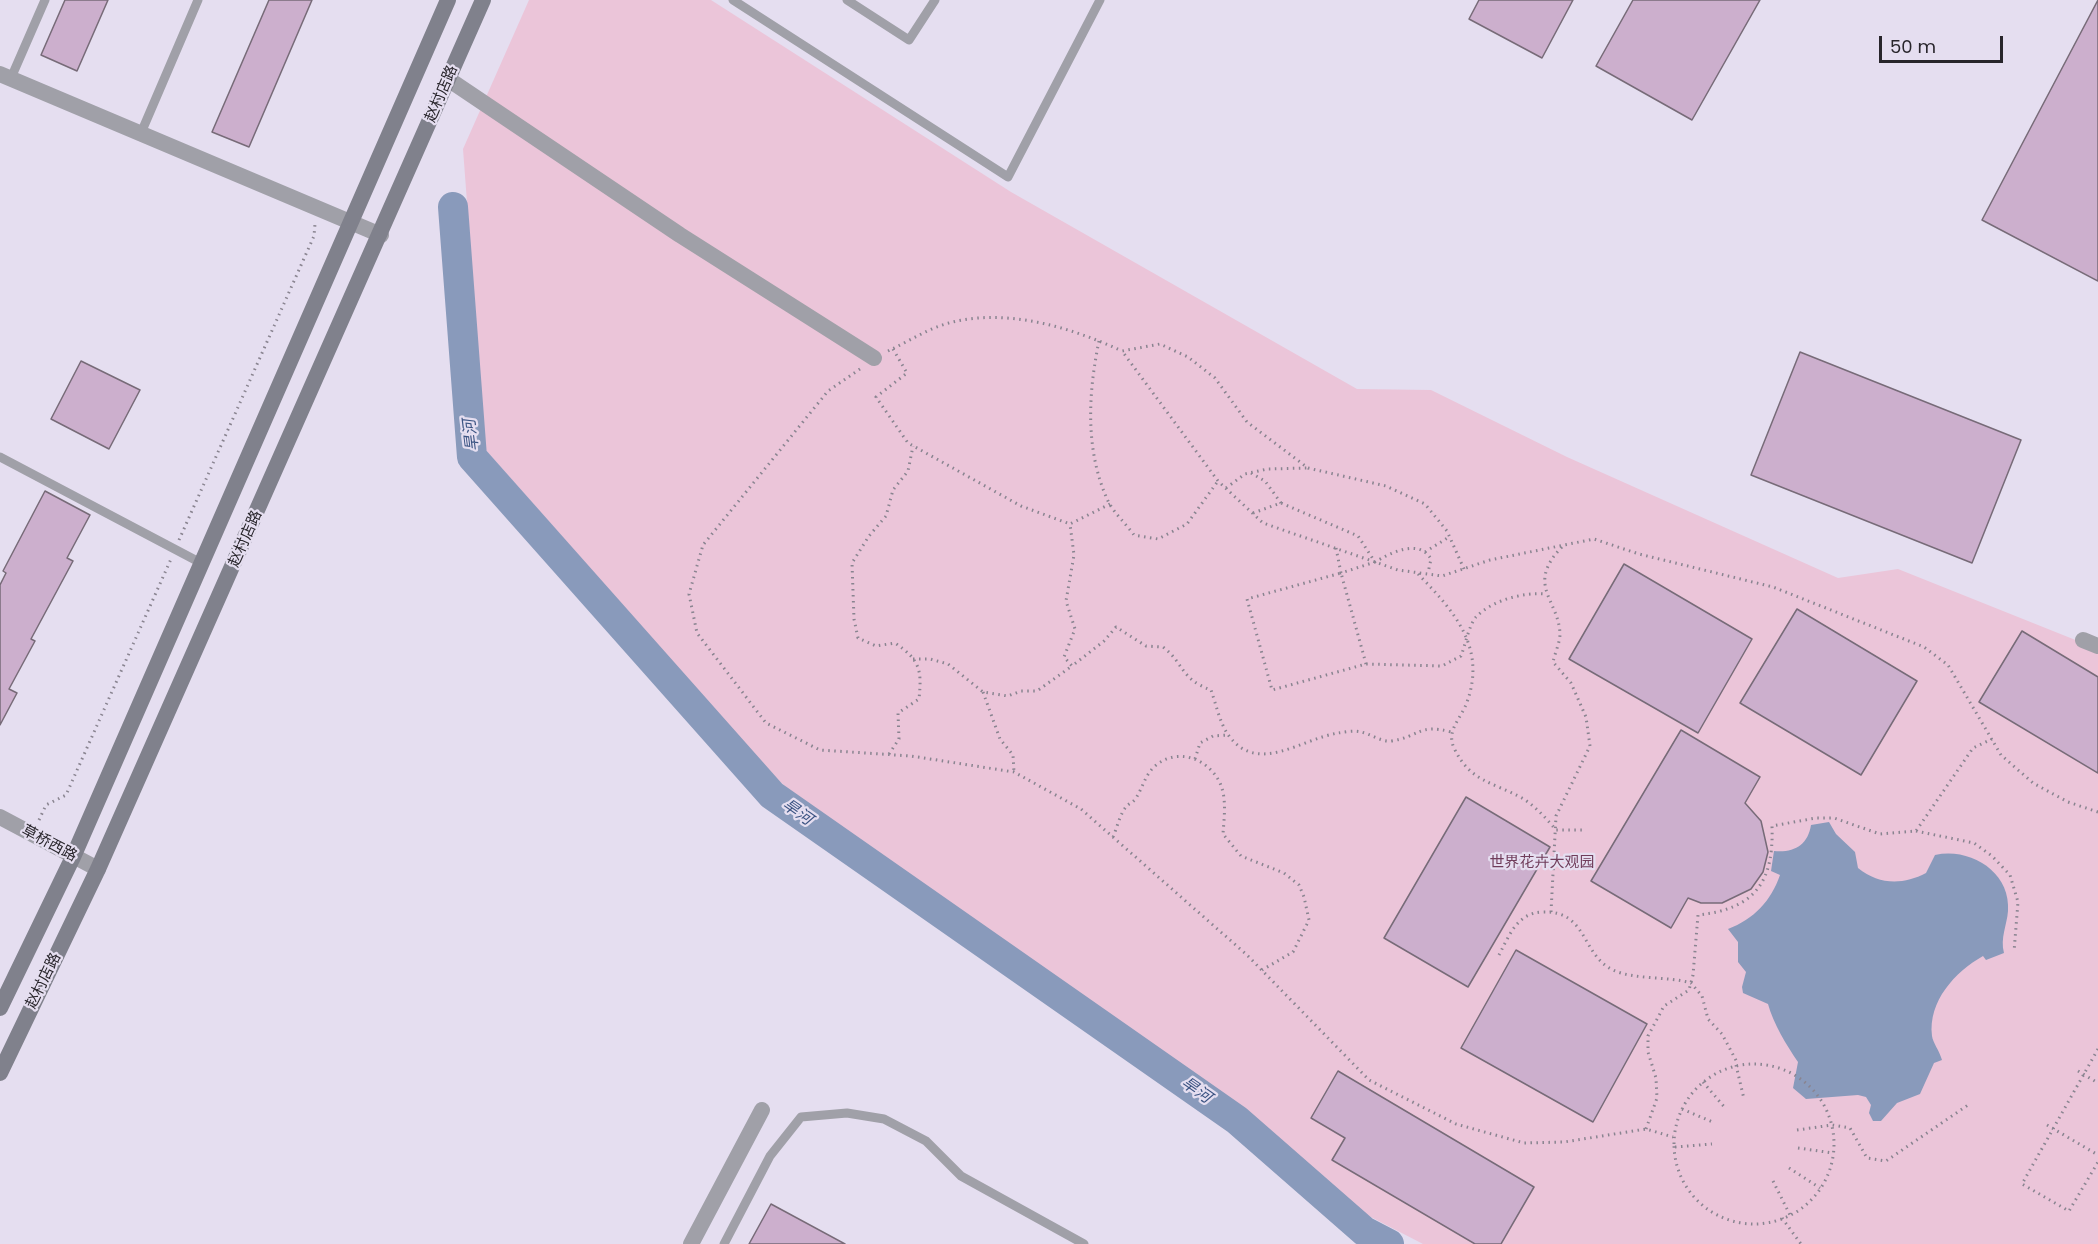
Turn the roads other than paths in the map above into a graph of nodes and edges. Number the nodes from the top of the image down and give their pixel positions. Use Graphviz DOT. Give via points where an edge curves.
graph roads {
  1 [pos="45,0"];
  2 [pos="198,0"];
  3 [pos="448,0"];
  4 [pos="483,0"];
  5 [pos="734,0"];
  6 [pos="847,0"];
  7 [pos="935,0"];
  8 [pos="1100,0"];
  9 [pos="6,76"];
  10 [pos="448,79"];
  11 [pos="141,133"];
  12 [pos="350,221"];
  13 [pos="381,234"];
  14 [pos="874,358"];
  15 [pos="0,457"];
  16 [pos="201,563"];
  17 [pos="0,818"];
  18 [pos="73,857"];
  19 [pos="98,869"];
  20 [pos="0,1008"];
  21 [pos="0,1073"];
  22 [pos="762,1110"];
  23 [pos="691,1244"];
  24 [pos="724,1244"];
  25 [pos="1084,1244"];
  1 -- 9 [label="lane"];
  2 -- 11 [label="lane"];
  3 -- 12 [label="main road, 赵村店路"];
  4 -- 10 [label="main road, 赵村店路"];
  5 -- 8 [label="lane" via="1008,177"];
  6 -- 7 [label="lane" via="909,40"];
  9 -- 11 [label="street"];
  10 -- 13 [label="main road, 赵村店路"];
  10 -- 14 [label="street" via="680,235"];
  11 -- 12 [label="street"];
  12 -- 13 [label="street"];
  12 -- 16 [label="main road, 赵村店路"];
  13 -- 19 [label="main road, 赵村店路"];
  15 -- 16 [label="lane"];
  16 -- 18 [label="main road, 赵村店路"];
  17 -- 18 [label="street, 草桥西路"];
  18 -- 19 [label="street, 草桥西路"];
  18 -- 20 [label="main road, 赵村店路"];
  19 -- 21 [label="main road, 赵村店路"];
  22 -- 23 [label="street"];
  24 -- 25 [label="lane" via="770,1156 801,1117 847,1113 884,1119 926,1141 961,1176"];
}
